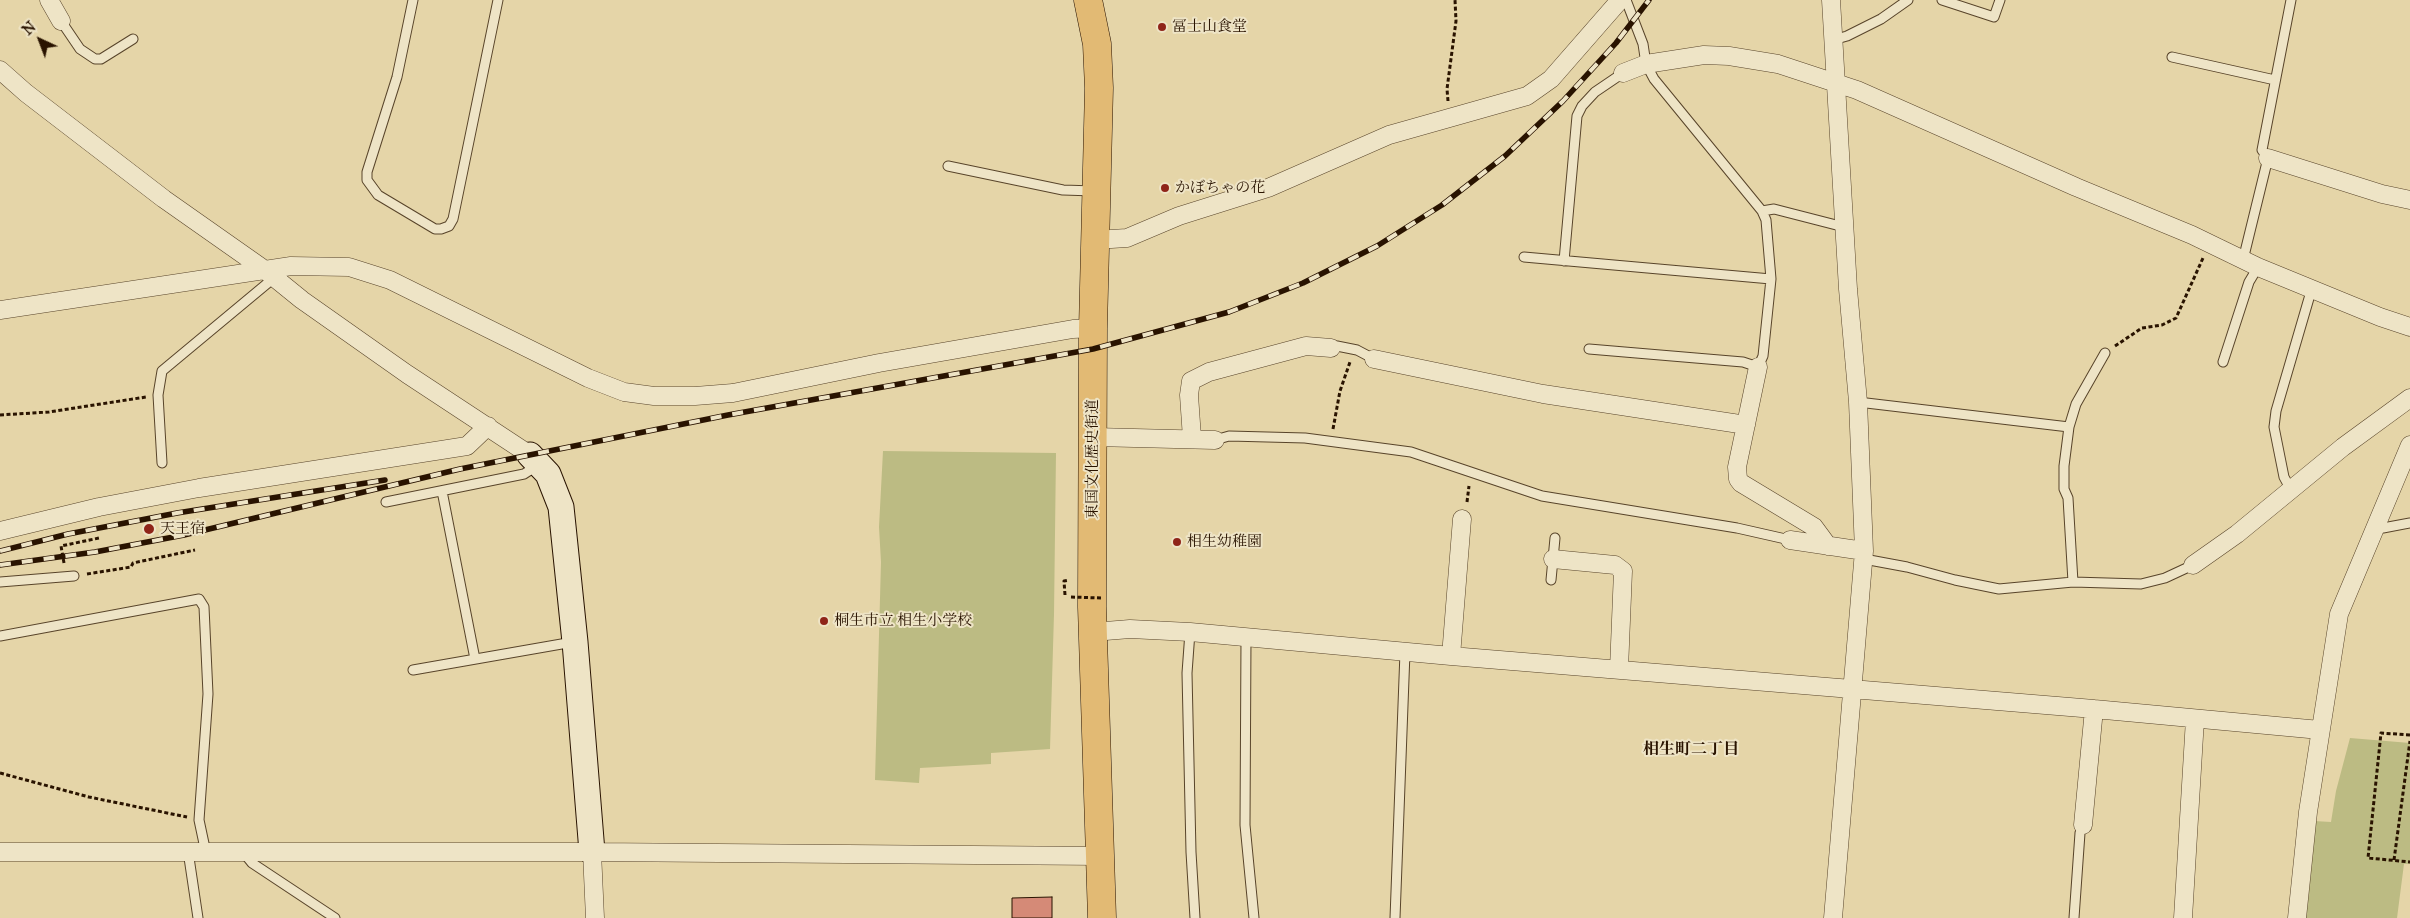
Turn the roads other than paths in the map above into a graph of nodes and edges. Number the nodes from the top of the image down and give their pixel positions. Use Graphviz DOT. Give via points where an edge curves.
graph roads {
  1 [pos="49,0"];
  2 [pos="413,0"];
  3 [pos="498,0"];
  4 [pos="1088,0"];
  5 [pos="1620,0"];
  6 [pos="1626,0"];
  7 [pos="1831,0"];
  8 [pos="1908,0"];
  9 [pos="1942,0"];
  10 [pos="2000,0"];
  11 [pos="2291,0"];
  12 [pos="61,21"];
  13 [pos="133,39"];
  14 [pos="1833,40"];
  15 [pos="2172,57"];
  16 [pos="1646,64"];
  17 [pos="0,70"];
  18 [pos="1623,73"];
  19 [pos="2275,80"];
  20 [pos="1836,83"];
  21 [pos="2268,158"];
  22 [pos="948,166"];
  23 [pos="1097,191"];
  24 [pos="2410,200"];
  25 [pos="1762,211"];
  26 [pos="1844,227"];
  27 [pos="1095,240"];
  28 [pos="1524,257"];
  29 [pos="1564,261"];
  30 [pos="2250,263"];
  31 [pos="270,273"];
  32 [pos="1771,279"];
  33 [pos="2312,288"];
  34 [pos="0,310"];
  35 [pos="2410,327"];
  36 [pos="1093,328"];
  37 [pos="1331,348"];
  38 [pos="1589,349"];
  39 [pos="2106,353"];
  40 [pos="1374,359"];
  41 [pos="2222,362"];
  42 [pos="1758,367"];
  43 [pos="2410,398"];
  44 [pos="1858,402"];
  45 [pos="1746,425"];
  46 [pos="488,426"];
  47 [pos="2069,427"];
  48 [pos="1094,437"];
  49 [pos="1192,438"];
  50 [pos="1215,440"];
  51 [pos="2410,445"];
  52 [pos="535,459"];
  53 [pos="162,463"];
  54 [pos="2291,490"];
  55 [pos="442,491"];
  56 [pos="386,502"];
  57 [pos="1462,519"];
  58 [pos="2410,523"];
  59 [pos="2375,527"];
  60 [pos="0,531"];
  61 [pos="1555,538"];
  62 [pos="1790,540"];
  63 [pos="1828,546"];
  64 [pos="1864,555"];
  65 [pos="1553,559"];
  66 [pos="2193,565"];
  67 [pos="74,576"];
  68 [pos="1551,580"];
  69 [pos="0,582"];
  70 [pos="2073,582"];
  71 [pos="1093,632"];
  72 [pos="1190,632"];
  73 [pos="0,636"];
  74 [pos="1246,638"];
  75 [pos="575,642"];
  76 [pos="1405,652"];
  77 [pos="1450,656"];
  78 [pos="475,659"];
  79 [pos="413,670"];
  80 [pos="1619,670"];
  81 [pos="1852,689"];
  82 [pos="2094,709"];
  83 [pos="2195,719"];
  84 [pos="2320,730"];
  85 [pos="2083,825"];
  86 [pos="188,851"];
  87 [pos="0,852"];
  88 [pos="592,852"];
  89 [pos="206,853"];
  90 [pos="244,853"];
  91 [pos="1101,856"];
  92 [pos="198,918"];
  93 [pos="335,918"];
  94 [pos="595,918"];
  95 [pos="1102,918"];
  96 [pos="1195,918"];
  97 [pos="1254,918"];
  98 [pos="1396,918"];
  99 [pos="1833,918"];
  100 [pos="2074,918"];
  101 [pos="2183,918"];
  102 [pos="2297,918"];
  1 -- 12 [label="street"];
  2 -- 3 [label="lane" via="397,78 367,180 378,195 441,230 453,219"];
  4 -- 23 [label="highway, 東国文化歴史街道" via="1097,44"];
  5 -- 27 [label="street" via="1565,64 1540,89 1528,96 1389,135 1268,188 1180,216 1127,238"];
  6 -- 16 [label="lane" via="1643,44"];
  7 -- 14 [label="street"];
  8 -- 14 [label="lane" via="1881,19"];
  9 -- 10 [label="lane" via="1994,17"];
  11 -- 19 [label="lane"];
  12 -- 13 [label="lane" via="80,49 95,59 102,59"];
  14 -- 20 [label="street"];
  15 -- 19 [label="lane"];
  16 -- 18 [label="street"];
  16 -- 20 [label="street" via="1704,55 1729,56 1778,64"];
  16 -- 25 [label="lane" via="1654,79"];
  17 -- 31 [label="street" via="164,200"];
  18 -- 29 [label="lane" via="1595,92 1577,116"];
  19 -- 21 [label="lane" via="2262,150"];
  20 -- 26 [label="street"];
  20 -- 30 [label="street"];
  21 -- 24 [label="street"];
  21 -- 30 [label="lane"];
  22 -- 23 [label="lane" via="1063,190"];
  23 -- 27 [label="highway, 東国文化歴史街道"];
  25 -- 26 [label="lane" via="1774,209"];
  25 -- 32 [label="lane" via="1766,220"];
  26 -- 44 [label="street"];
  27 -- 36 [label="highway, 東国文化歴史街道"];
  28 -- 29 [label="lane"];
  29 -- 32 [label="lane"];
  30 -- 33 [label="street"];
  30 -- 41 [label="lane" via="2249,282"];
  31 -- 34 [label="street"];
  31 -- 36 [label="street" via="291,266 329,266 369,273 390,280 588,378 640,395 733,393 870,365"];
  31 -- 46 [label="street" via="302,300 407,374"];
  31 -- 53 [label="lane" via="162,371 158,395"];
  32 -- 42 [label="lane" via="1763,356"];
  33 -- 35 [label="street"];
  33 -- 54 [label="lane" via="2274,427 2284,477"];
  36 -- 48 [label="highway, 東国文化歴史街道"];
  37 -- 40 [label="lane" via="1356,350"];
  37 -- 49 [label="street" via="1306,346 1208,372 1191,381"];
  38 -- 42 [label="lane" via="1743,362"];
  39 -- 47 [label="lane" via="2076,404"];
  40 -- 45 [label="street" via="1543,394"];
  42 -- 45 [label="street"];
  43 -- 54 [label="street"];
  44 -- 47 [label="lane"];
  44 -- 64 [label="street"];
  45 -- 63 [label="street" via="1737,467 1738,479 1814,527"];
  46 -- 52 [label="street"];
  46 -- 60 [label="street" via="467,446 199,488 99,507"];
  47 -- 70 [label="lane" via="2064,489 2068,498"];
  48 -- 49 [label="street"];
  48 -- 71 [label="highway, 東国文化歴史街道"];
  49 -- 50 [label="street"];
  50 -- 62 [label="lane" via="1229,436 1305,438 1411,452 1542,496 1737,528"];
  51 -- 59 [label="street"];
  52 -- 55 [label="lane" via="524,474"];
  52 -- 75 [label="street" via="553,484 561,507"];
  54 -- 66 [label="street"];
  55 -- 56 [label="lane"];
  55 -- 78 [label="lane"];
  57 -- 77 [label="street"];
  58 -- 59 [label="lane"];
  59 -- 84 [label="street" via="2339,614"];
  61 -- 65 [label="lane"];
  62 -- 63 [label="street"];
  63 -- 64 [label="street"];
  64 -- 70 [label="lane" via="2000,589"];
  64 -- 81 [label="street"];
  65 -- 68 [label="lane"];
  65 -- 80 [label="street" via="1614,565 1623,571"];
  66 -- 70 [label="lane" via="2165,578 2141,584"];
  67 -- 69 [label="lane"];
  71 -- 72 [label="street" via="1130,629"];
  71 -- 91 [label="highway, 東国文化歴史街道"];
  72 -- 74 [label="street"];
  72 -- 96 [label="lane" via="1187,673"];
  73 -- 89 [label="lane" via="199,598 204,607 208,694 199,820"];
  74 -- 76 [label="street"];
  74 -- 97 [label="lane" via="1245,825"];
  75 -- 78 [label="lane"];
  75 -- 88 [label="street"];
  76 -- 77 [label="street"];
  76 -- 98 [label="lane"];
  77 -- 80 [label="street"];
  78 -- 79 [label="lane"];
  80 -- 81 [label="street"];
  81 -- 82 [label="street"];
  81 -- 99 [label="street"];
  82 -- 83 [label="street"];
  82 -- 85 [label="street"];
  83 -- 84 [label="street"];
  83 -- 101 [label="street"];
  84 -- 102 [label="street"];
  85 -- 100 [label="lane"];
  86 -- 87 [label="street"];
  86 -- 89 [label="street"];
  86 -- 92 [label="lane"];
  88 -- 90 [label="street"];
  88 -- 91 [label="street"];
  88 -- 94 [label="street"];
  89 -- 90 [label="street"];
  90 -- 93 [label="lane" via="252,863"];
  91 -- 95 [label="highway, 東国文化歴史街道"];
}
